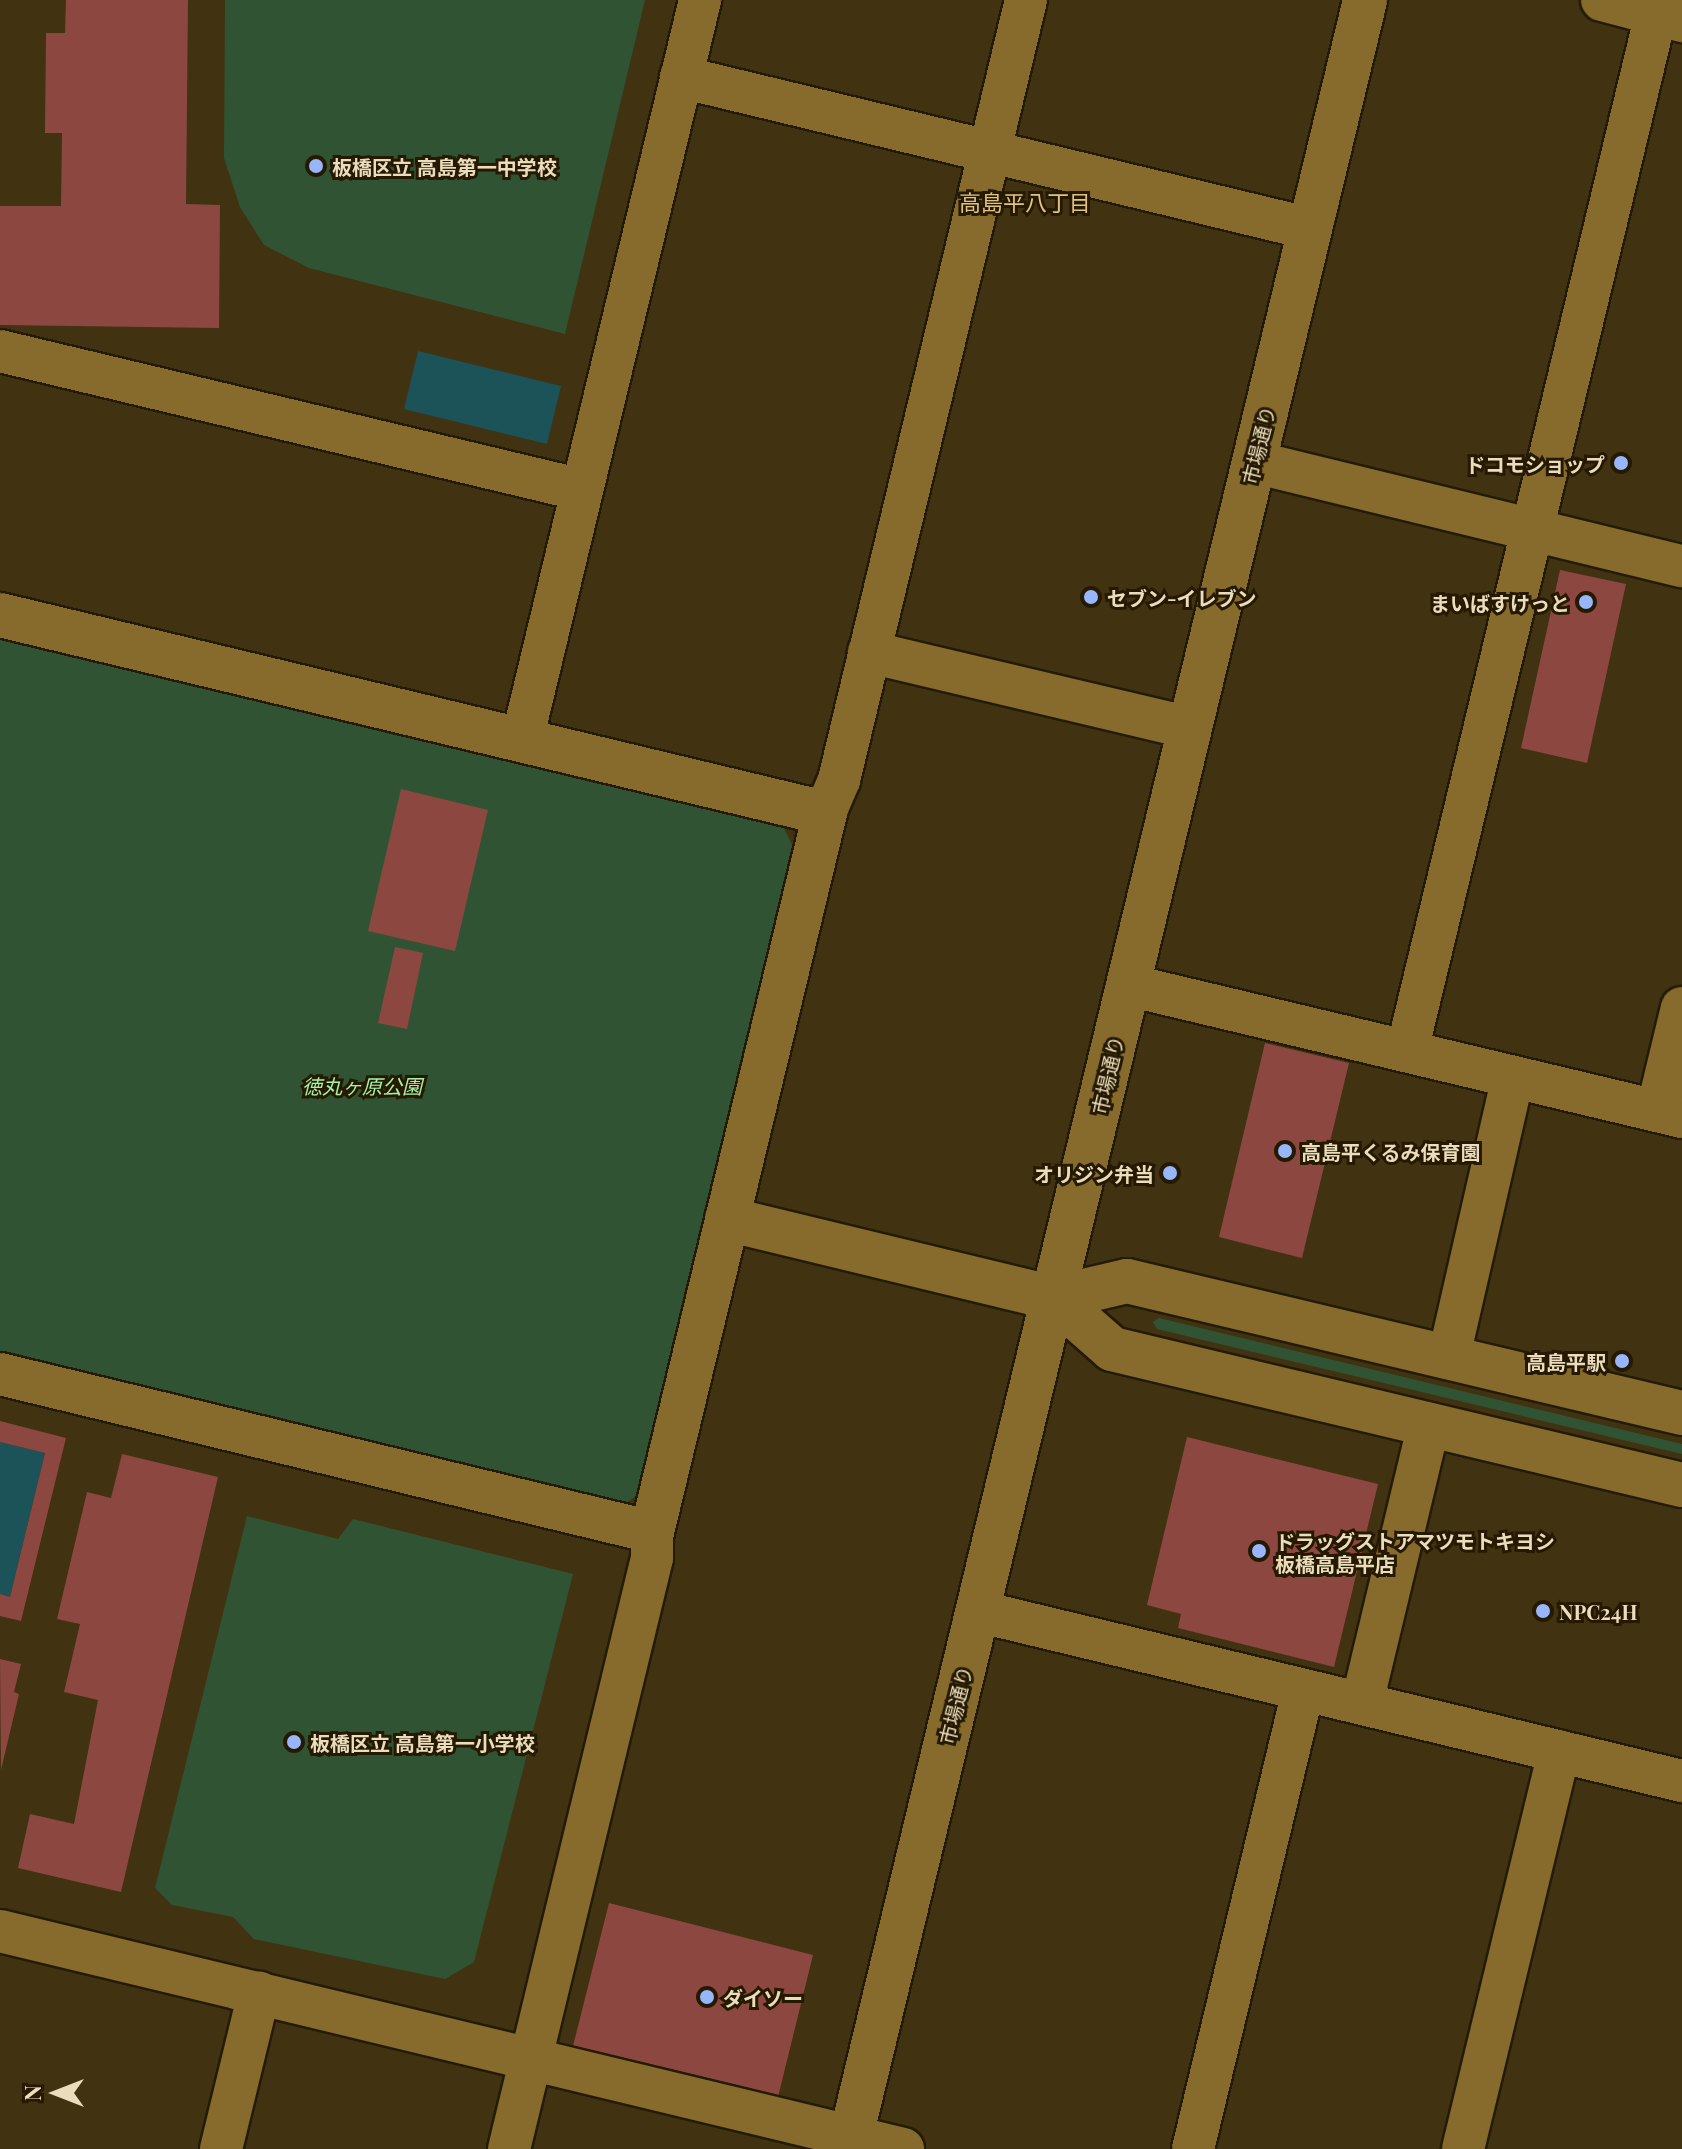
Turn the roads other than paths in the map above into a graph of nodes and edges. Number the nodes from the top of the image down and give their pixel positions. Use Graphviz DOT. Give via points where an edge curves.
graph roads {
  1 [pos="700,0"];
  2 [pos="1026,0"];
  3 [pos="1365,0"];
  4 [pos="1602,0"];
  5 [pos="1669,18"];
  6 [pos="681,77"];
  7 [pos="990,152"];
  8 [pos="1311,229"];
  9 [pos="0,351"];
  10 [pos="1254,462"];
  11 [pos="582,490"];
  12 [pos="1532,530"];
  13 [pos="1682,566"];
  14 [pos="0,615"];
  15 [pos="869,652"];
  16 [pos="1190,728"];
  17 [pos="522,740"];
  18 [pos="825,813"];
  19 [pos="1128,985"];
  20 [pos="1682,1008"];
  21 [pos="1407,1051"];
  22 [pos="1513,1077"];
  23 [pos="1670,1114"];
  24 [pos="727,1219"];
  25 [pos="1054,1298"];
  26 [pos="1449,1356"];
  27 [pos="0,1374"];
  28 [pos="1682,1413"];
  29 [pos="1429,1424"];
  30 [pos="1682,1485"];
  31 [pos="652,1532"];
  32 [pos="977,1611"];
  33 [pos="1303,1690"];
  34 [pos="1362,1703"];
  35 [pos="1559,1751"];
  36 [pos="1682,1781"];
  37 [pos="0,1931"];
  38 [pos="259,1993"];
  39 [pos="531,2057"];
  40 [pos="849,2143"];
  41 [pos="221,2149"];
  42 [pos="509,2149"];
  43 [pos="903,2149"];
  44 [pos="1193,2149"];
  45 [pos="1463,2149"];
  1 -- 6 [label="street"];
  2 -- 7 [label="street"];
  3 -- 8 [label="street, 市場通り"];
  4 -- 5 [label="street"];
  5 -- 12 [label="street"];
  6 -- 7 [label="street"];
  6 -- 11 [label="street"];
  7 -- 8 [label="street"];
  7 -- 15 [label="street"];
  8 -- 10 [label="street, 市場通り"];
  9 -- 11 [label="street"];
  10 -- 12 [label="street"];
  10 -- 16 [label="street, 市場通り"];
  11 -- 17 [label="street"];
  12 -- 13 [label="street"];
  12 -- 21 [label="street"];
  14 -- 17 [label="street"];
  15 -- 16 [label="street"];
  15 -- 18 [label="street" via="839,780"];
  16 -- 19 [label="street, 市場通り"];
  17 -- 18 [label="street"];
  18 -- 24 [label="street"];
  19 -- 21 [label="street"];
  19 -- 25 [label="street, 市場通り"];
  20 -- 23 [label="street"];
  21 -- 22 [label="street"];
  22 -- 23 [label="street"];
  22 -- 26 [label="street"];
  24 -- 25 [label="street"];
  24 -- 31 [label="street"];
  25 -- 26 [label="street" via="1127,1281"];
  25 -- 29 [label="street" via="1112,1349"];
  25 -- 32 [label="street, 市場通り"];
  26 -- 28 [label="street"];
  27 -- 31 [label="street"];
  29 -- 30 [label="street"];
  29 -- 34 [label="street"];
  31 -- 39 [label="street" via="652,1558"];
  32 -- 33 [label="street"];
  32 -- 40 [label="street, 市場通り"];
  33 -- 34 [label="street"];
  33 -- 44 [label="street"];
  34 -- 35 [label="street"];
  35 -- 36 [label="street"];
  35 -- 45 [label="street"];
  37 -- 38 [label="street"];
  38 -- 39 [label="street"];
  38 -- 41 [label="street"];
  39 -- 40 [label="street"];
  39 -- 42 [label="street"];
  40 -- 43 [label="street"];
}
